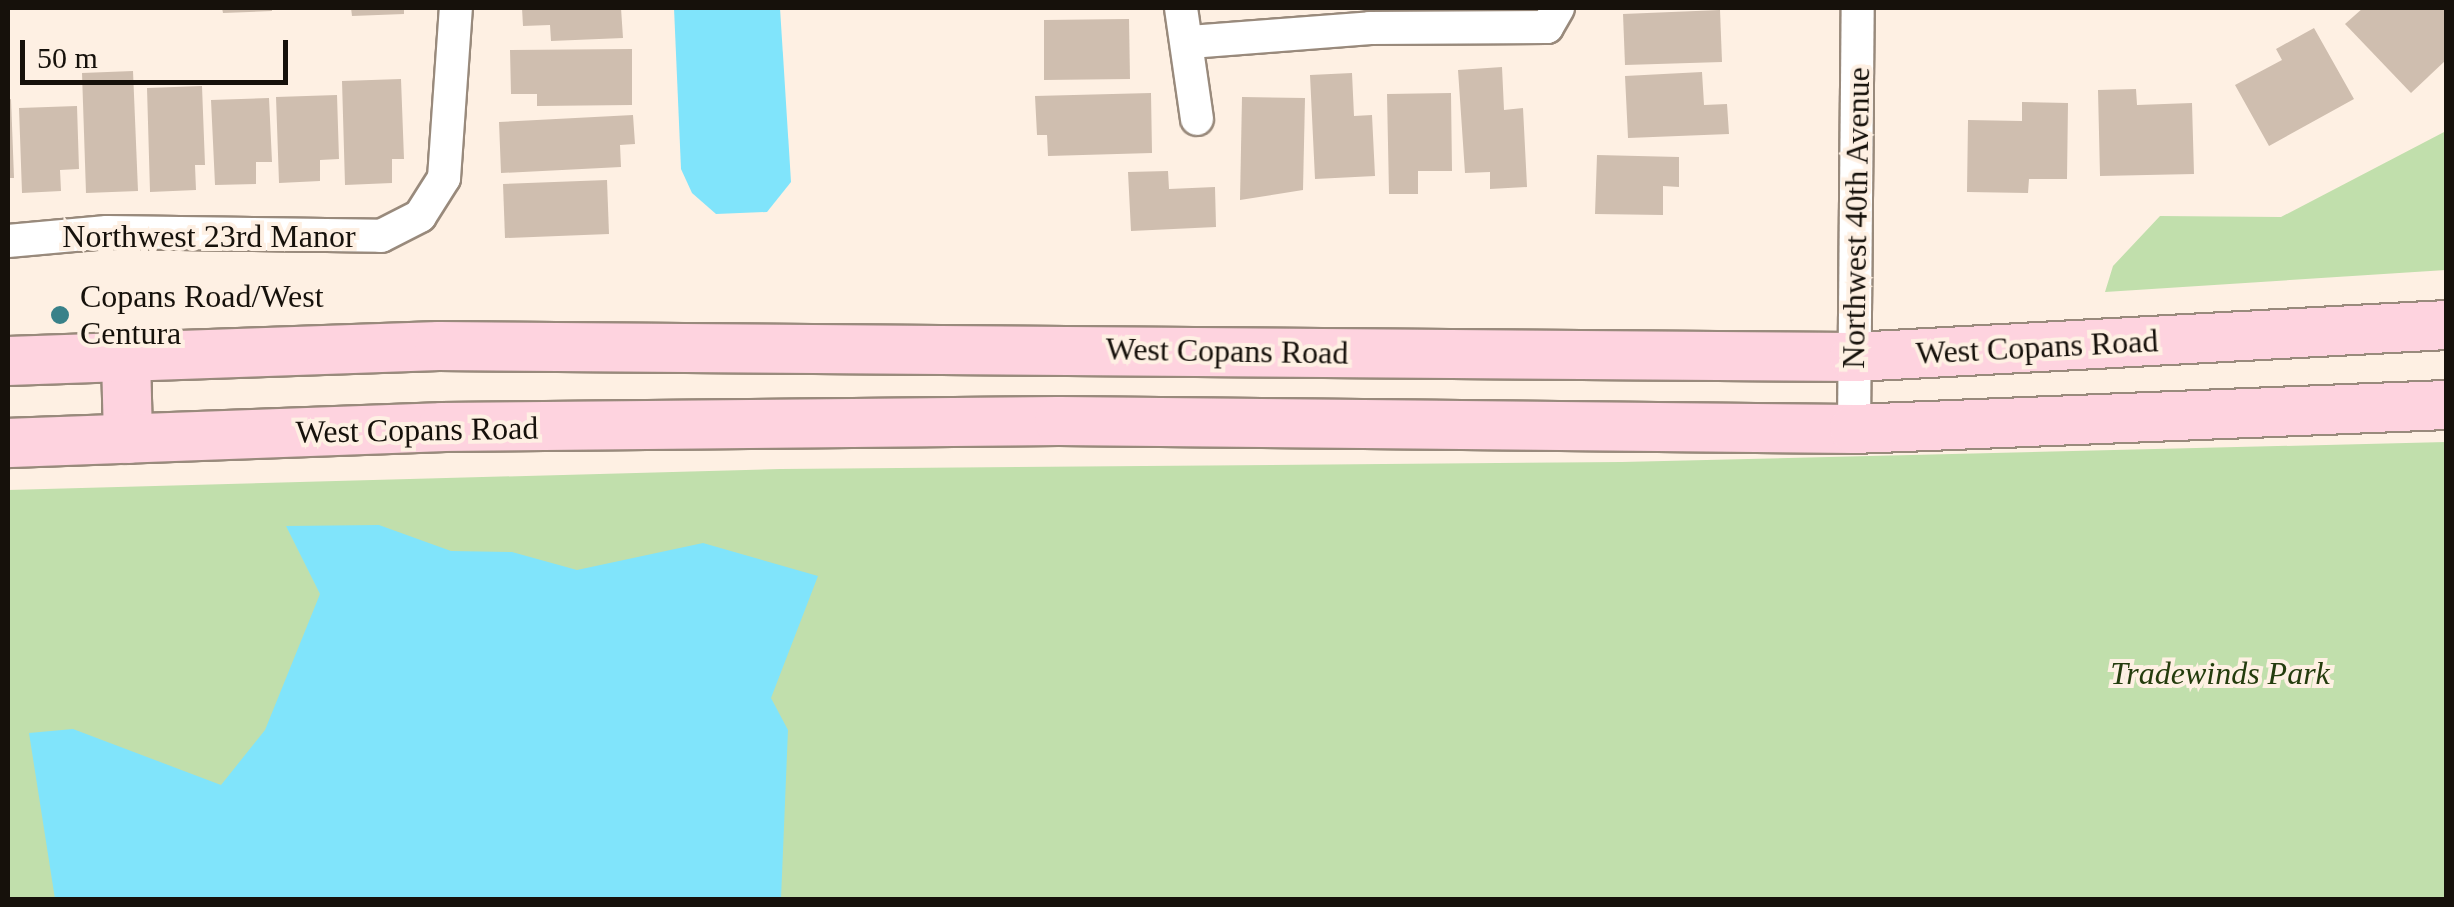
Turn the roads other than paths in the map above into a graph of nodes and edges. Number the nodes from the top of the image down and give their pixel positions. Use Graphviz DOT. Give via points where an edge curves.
graph roads {
  1 [pos="456,8"];
  2 [pos="1181,8"];
  3 [pos="1558,8"];
  4 [pos="1858,8"];
  5 [pos="1371,18"];
  6 [pos="1190,42"];
  7 [pos="1197,119"];
  8 [pos="8,242"];
  9 [pos="2446,325"];
  10 [pos="126,357"];
  11 [pos="1854,357"];
  12 [pos="8,361"];
  13 [pos="2446,405"];
  14 [pos="1854,429"];
  15 [pos="128,439"];
  16 [pos="8,443"];
  1 -- 8 [label="street, Northwest 23rd Manor" via="444,178 420,216 380,236 108,232"];
  2 -- 6 [label="street"];
  3 -- 5 [label="street" via="1547,27"];
  4 -- 11 [label="street, Northwest 40th Avenue"];
  5 -- 6 [label="street"];
  6 -- 7 [label="street"];
  9 -- 11 [label="main road, West Copans Road"];
  10 -- 11 [label="main road, West Copans Road" via="438,346"];
  10 -- 12 [label="main road, West Copans Road"];
  10 -- 15 [label="main road"];
  11 -- 14 [label="street, Northwest 40th Avenue"];
  13 -- 14 [label="main road, West Copans Road"];
  14 -- 15 [label="main road, West Copans Road" via="1059,421"];
  15 -- 16 [label="main road, West Copans Road"];
}
